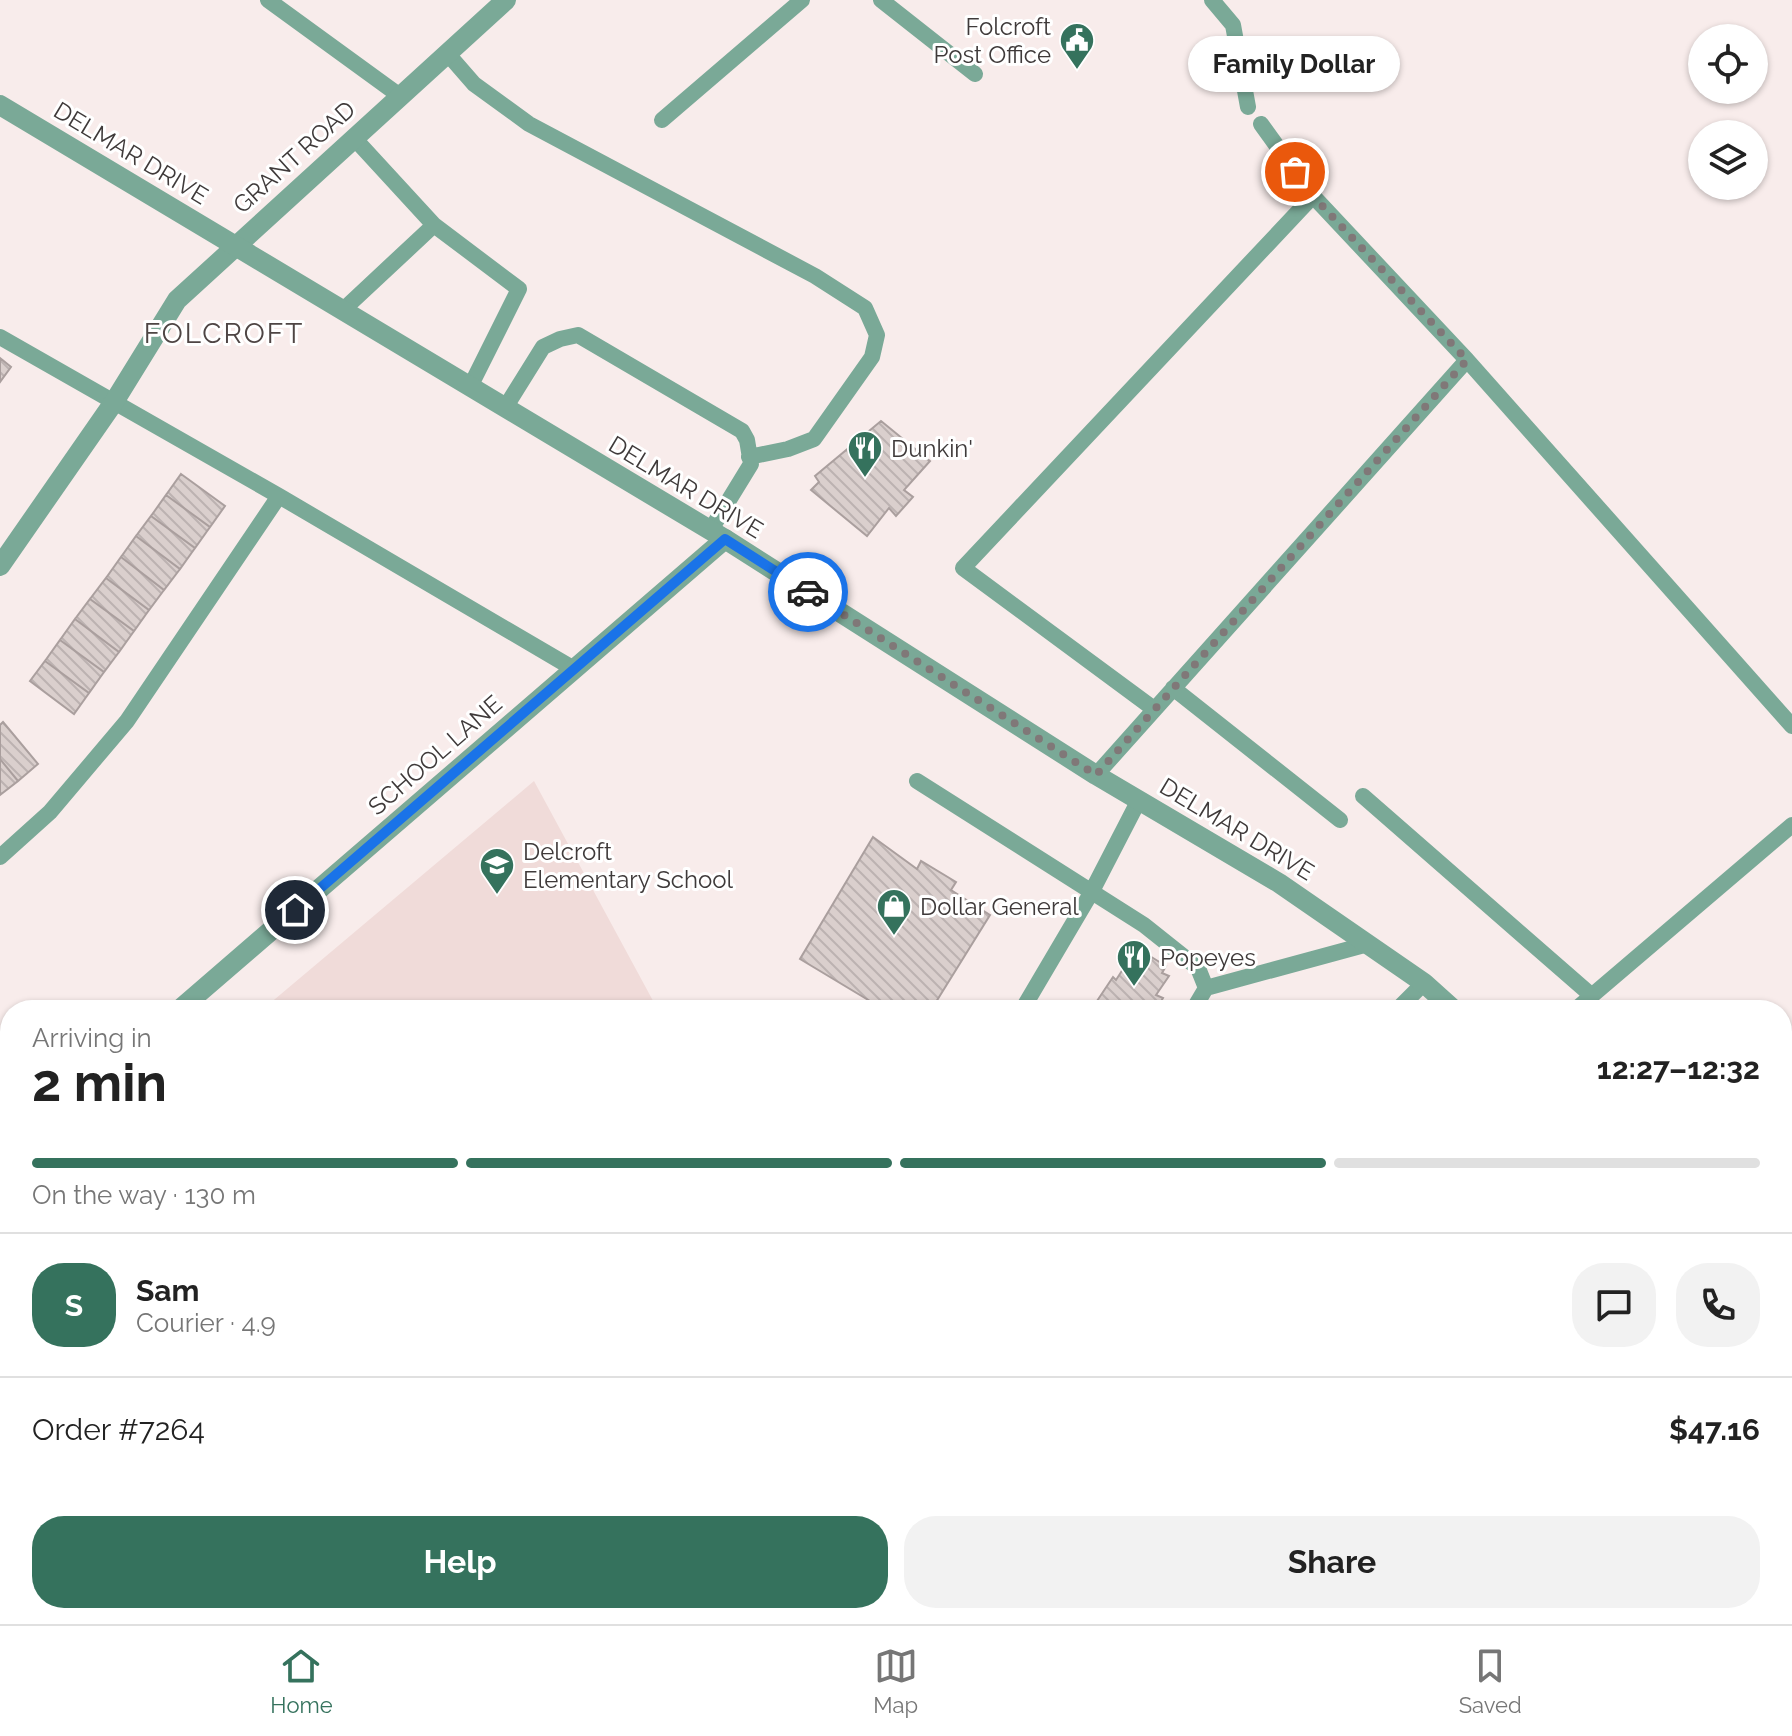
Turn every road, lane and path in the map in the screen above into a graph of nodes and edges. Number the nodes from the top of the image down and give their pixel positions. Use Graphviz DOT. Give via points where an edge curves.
graph roads {
  1 [pos="268,0"];
  2 [pos="506,0"];
  3 [pos="802,0"];
  4 [pos="1212,0"];
  5 [pos="889,2"];
  6 [pos="447,53"];
  7 [pos="975,74"];
  8 [pos="400,96"];
  9 [pos="0,105"];
  10 [pos="1248,107"];
  11 [pos="662,120"];
  12 [pos="1261,124"];
  13 [pos="354,138"];
  14 [pos="1313,196"];
  15 [pos="434,225"];
  16 [pos="235,246"];
  17 [pos="343,310"];
  18 [pos="0,337"];
  19 [pos="1467,360"];
  20 [pos="470,387"];
  21 [pos="114,402"];
  22 [pos="505,408"];
  23 [pos="749,457"];
  24 [pos="279,496"];
  25 [pos="718,535"];
  26 [pos="0,566"];
  27 [pos="574,669"];
  28 [pos="1173,688"];
  29 [pos="1154,709"];
  30 [pos="1792,726"];
  31 [pos="1096,775"];
  32 [pos="917,781"];
  33 [pos="1363,796"];
  34 [pos="1139,800"];
  35 [pos="1340,820"];
  36 [pos="1792,825"];
  37 [pos="0,857"];
  38 [pos="1091,893"];
  39 [pos="1368,944"];
  40 [pos="1424,983"];
  41 [pos="1206,988"];
  42 [pos="1591,995"];
  43 [pos="191,1000"];
  44 [pos="1028,1000"];
  45 [pos="1199,1000"];
  46 [pos="1407,1000"];
  47 [pos="1443,1000"];
  48 [pos="1586,1000"];
  1 -- 8 [label="lane"];
  2 -- 6 [label="street, GRANT ROAD"];
  3 -- 11 [label="lane"];
  4 -- 10 [label="lane" via="1233,25"];
  5 -- 7 [label="lane"];
  6 -- 8 [label="street, GRANT ROAD"];
  6 -- 23 [label="lane" via="474,84 529,124 815,276 865,308 877,335 872,357 814,439"];
  8 -- 13 [label="street, GRANT ROAD"];
  9 -- 16 [label="street, DELMAR DRIVE"];
  12 -- 14 [label="lane"];
  13 -- 15 [label="lane"];
  13 -- 16 [label="street, GRANT ROAD"];
  14 -- 19 [label="lane"];
  14 -- 29 [label="lane" via="963,568"];
  15 -- 17 [label="lane"];
  15 -- 20 [label="lane" via="519,289"];
  16 -- 17 [label="street, DELMAR DRIVE"];
  16 -- 21 [label="street, GRANT ROAD" via="177,300"];
  17 -- 20 [label="street, DELMAR DRIVE"];
  18 -- 21 [label="lane"];
  19 -- 28 [label="lane"];
  19 -- 30 [label="lane"];
  20 -- 22 [label="street, DELMAR DRIVE"];
  21 -- 24 [label="lane"];
  21 -- 26 [label="street, GRANT ROAD"];
  22 -- 23 [label="lane" via="543,347 578,335 742,431"];
  22 -- 25 [label="street, DELMAR DRIVE"];
  23 -- 25 [label="lane" via="751,464"];
  24 -- 27 [label="lane"];
  24 -- 37 [label="lane" via="127,721 50,812"];
  25 -- 27 [label="street, SCHOOL LANE"];
  25 -- 31 [label="street, DELMAR DRIVE"];
  27 -- 43 [label="street, SCHOOL LANE"];
  28 -- 29 [label="lane"];
  28 -- 35 [label="lane"];
  29 -- 31 [label="lane"];
  31 -- 34 [label="street, DELMAR DRIVE"];
  32 -- 38 [label="lane"];
  33 -- 42 [label="lane"];
  34 -- 38 [label="lane"];
  34 -- 39 [label="street, DELMAR DRIVE" via="1279,883"];
  36 -- 42 [label="lane"];
  38 -- 41 [label="lane" via="1144,925 1198,968"];
  38 -- 44 [label="lane"];
  39 -- 40 [label="street, DELMAR DRIVE"];
  39 -- 41 [label="lane"];
  40 -- 46 [label="lane"];
  40 -- 47 [label="street, DELMAR DRIVE"];
  41 -- 45 [label="lane"];
  42 -- 48 [label="lane"];
}
